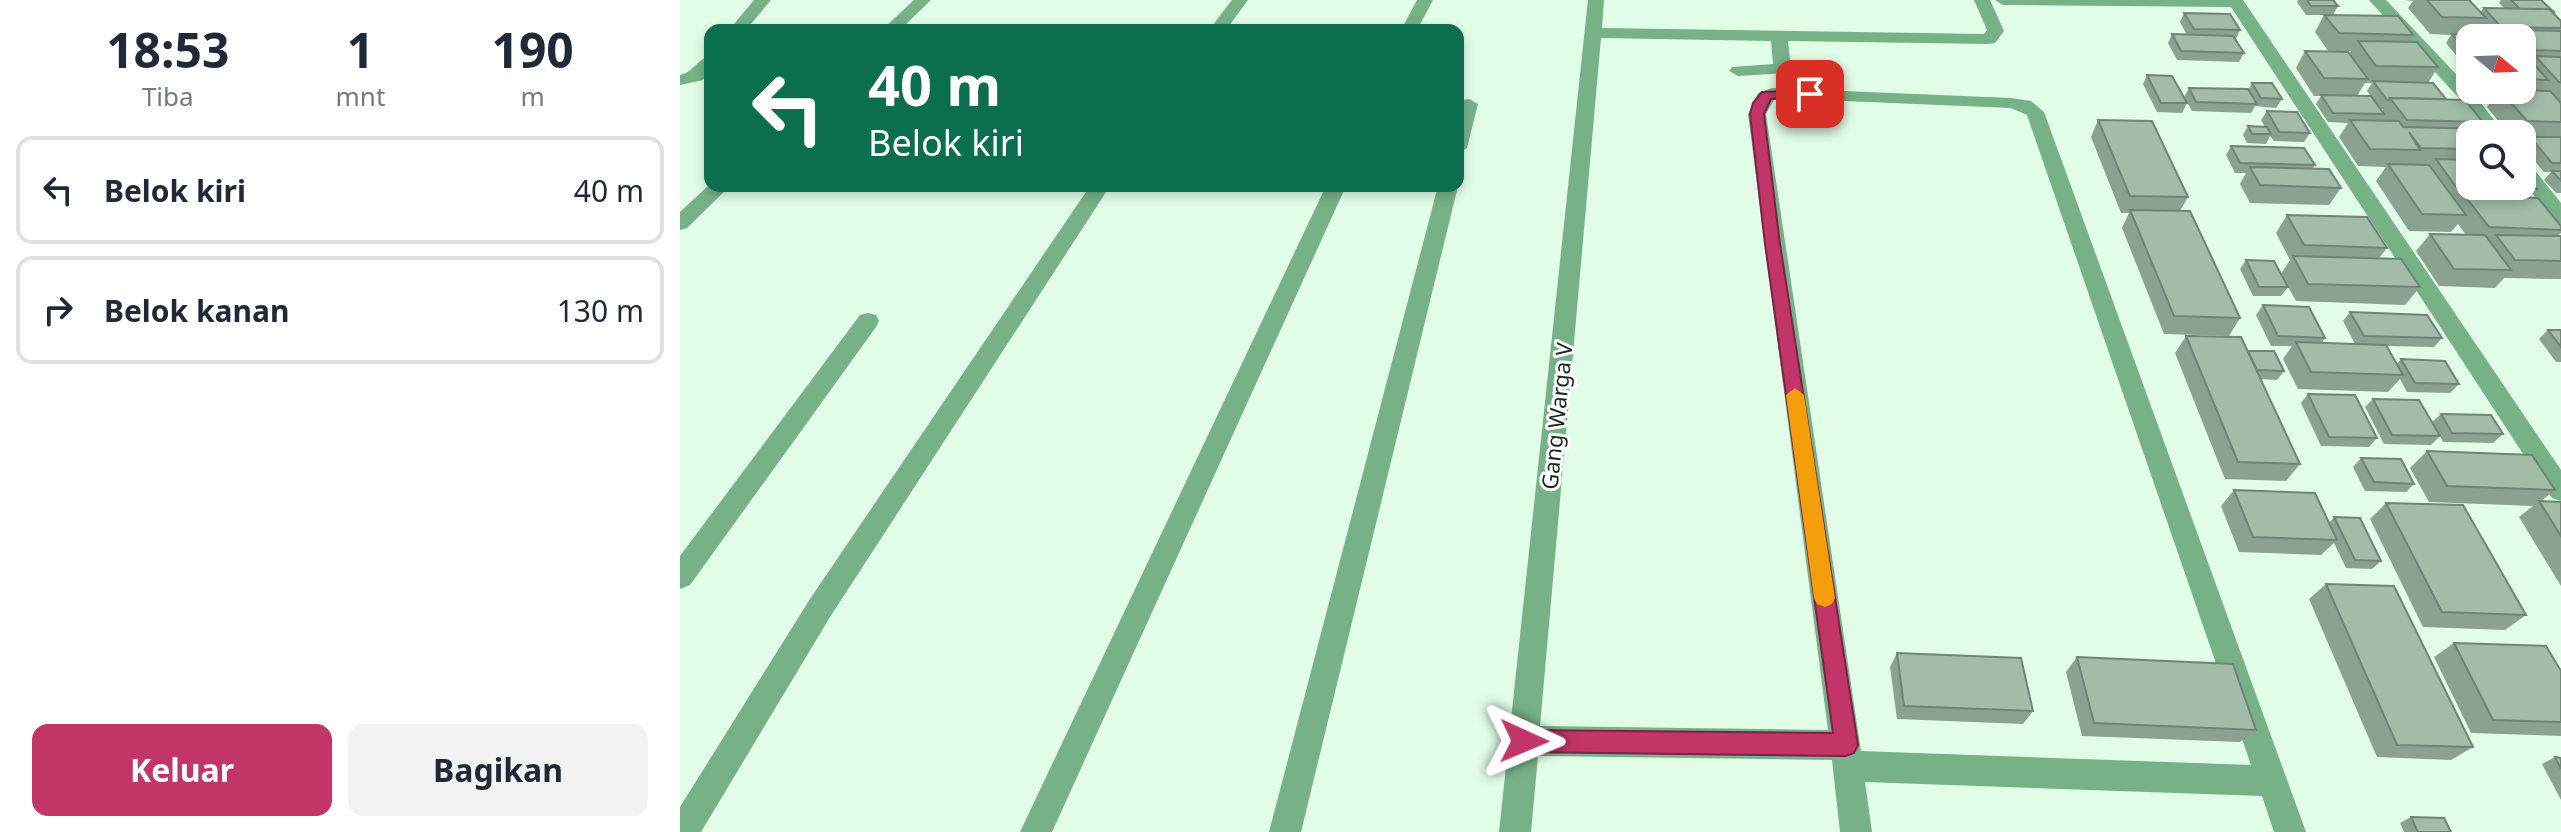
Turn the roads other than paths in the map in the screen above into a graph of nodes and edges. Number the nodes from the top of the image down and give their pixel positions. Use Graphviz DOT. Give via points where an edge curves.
graph roads {
  1 [pos="763,0"];
  2 [pos="923,0"];
  3 [pos="1240,0"];
  4 [pos="1425,0"];
  5 [pos="1596,0"];
  6 [pos="1982,0"];
  7 [pos="2003,0"];
  8 [pos="2377,0"];
  9 [pos="2236,1"];
  10 [pos="742,24"];
  11 [pos="897,24"];
  12 [pos="1222,24"];
  13 [pos="1412,24"];
  14 [pos="1593,33"];
  15 [pos="1779,38"];
  16 [pos="704,68"];
  17 [pos="1738,71"];
  18 [pos="680,80"];
  19 [pos="1469,104"];
  20 [pos="2485,120"];
  21 [pos="1464,124"];
  22 [pos="2536,185"];
  23 [pos="714,192"];
  24 [pos="1096,192"];
  25 [pos="1333,192"];
  26 [pos="1446,192"];
  27 [pos="2561,217"];
  28 [pos="680,223"];
  29 [pos="868,321"];
  30 [pos="2561,491"];
  31 [pos="680,577"];
  32 [pos="1524,741"];
  33 [pos="1847,755"];
  34 [pos="2270,781"];
  35 [pos="683,832"];
  36 [pos="1036,832"];
  37 [pos="1285,832"];
  38 [pos="1515,832"];
  39 [pos="1856,832"];
  40 [pos="2290,832"];
  1 -- 10 [label="street"];
  2 -- 11 [label="street"];
  3 -- 12 [label="street"];
  4 -- 13 [label="street"];
  5 -- 14 [label="street, Gang Warga V"];
  6 -- 15 [label="street" via="1996,31 1989,39"];
  7 -- 9 [label="street"];
  8 -- 20 [label="street"];
  9 -- 30 [label="street"];
  14 -- 15 [label="street"];
  14 -- 32 [label="street, Gang Warga V"];
  15 -- 17 [label="street" via="1782,69"];
  16 -- 18 [label="street" via="695,77"];
  19 -- 21 [label="street"];
  22 -- 27 [label="street"];
  23 -- 28 [label="street"];
  24 -- 35 [label="street" via="820,608"];
  25 -- 36 [label="street"];
  26 -- 37 [label="street"];
  29 -- 31 [label="street"];
  32 -- 33 [label="street"];
  32 -- 38 [label="street, Gang Warga V"];
  33 -- 34 [label="street"];
  33 -- 34 [label="street" via="1757,114 1764,97 1772,93 2011,103 2035,112"];
  33 -- 39 [label="street"];
  34 -- 40 [label="street"];
}
